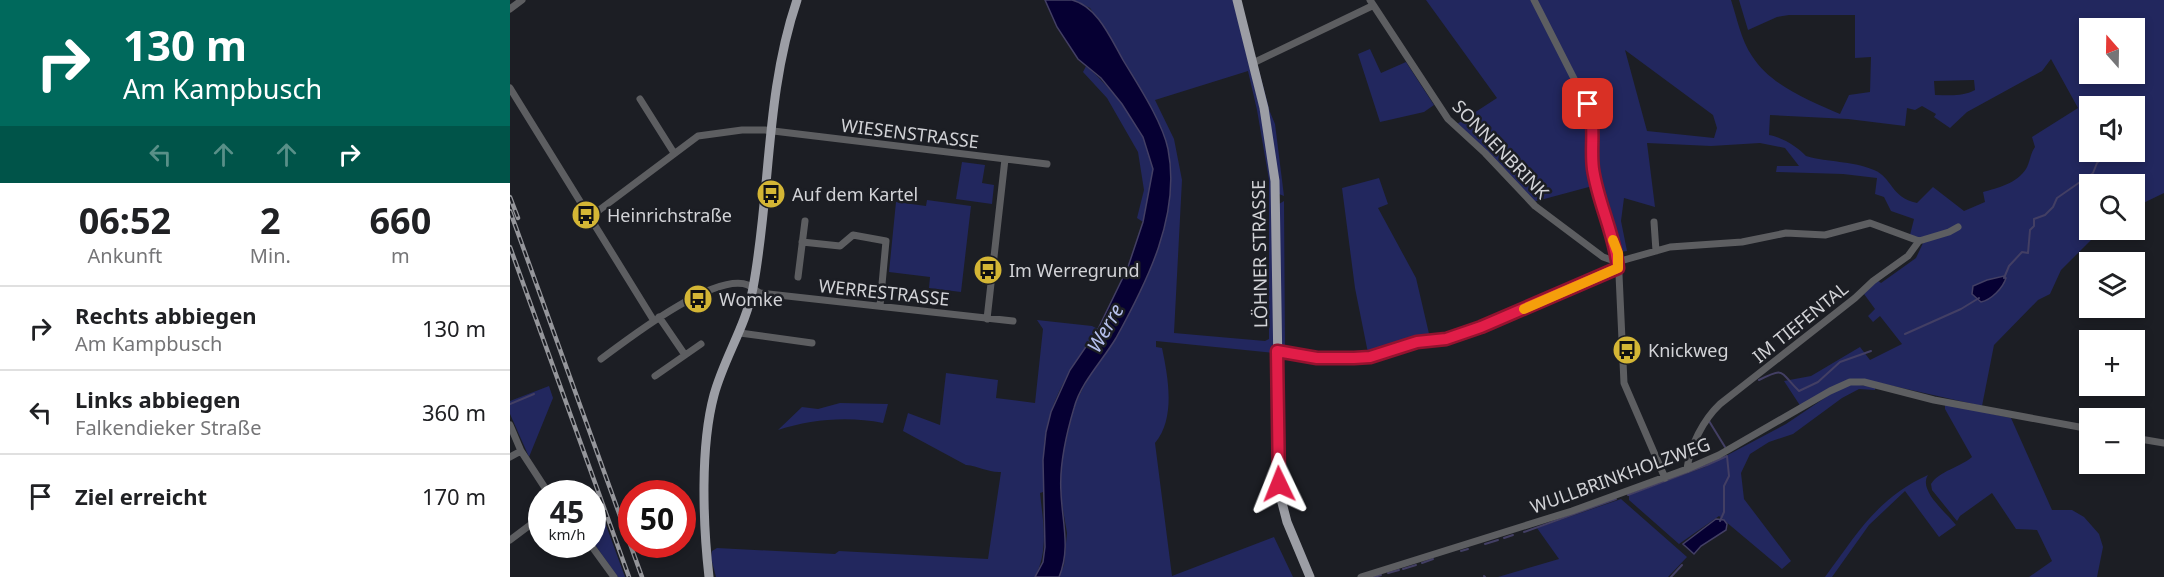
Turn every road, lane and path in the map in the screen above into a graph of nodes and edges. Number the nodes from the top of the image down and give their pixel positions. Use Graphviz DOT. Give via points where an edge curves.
graph roads {
  1 [pos="522,0"];
  2 [pos="797,0"];
  3 [pos="1237,0"];
  4 [pos="1534,0"];
  5 [pos="1371,3"];
  6 [pos="510,9"];
  7 [pos="1253,63"];
  8 [pos="510,88"];
  9 [pos="640,99"];
  10 [pos="770,131"];
  11 [pos="674,153"];
  12 [pos="1005,159"];
  13 [pos="1047,164"];
  14 [pos="590,217"];
  15 [pos="805,221"];
  16 [pos="1654,222"];
  17 [pos="1958,227"];
  18 [pos="1919,241"];
  19 [pos="801,242"];
  20 [pos="1656,251"];
  21 [pos="1618,265"];
  22 [pos="798,278"];
  23 [pos="753,288"];
  24 [pos="880,306"];
  25 [pos="656,319"];
  26 [pos="987,319"];
  27 [pos="1014,321"];
  28 [pos="740,333"];
  29 [pos="812,343"];
  30 [pos="701,345"];
  31 [pos="1277,351"];
  32 [pos="685,355"];
  33 [pos="601,359"];
  34 [pos="655,376"];
  35 [pos="510,425"];
  36 [pos="2079,427"];
  37 [pos="2145,440"];
  38 [pos="2164,443"];
  39 [pos="521,451"];
  40 [pos="510,457"];
  41 [pos="1687,469"];
  42 [pos="1665,478"];
  43 [pos="540,480"];
  44 [pos="528,526"];
  45 [pos="510,540"];
  46 [pos="600,558"];
  47 [pos="614,577"];
  48 [pos="709,577"];
  49 [pos="1310,577"];
  50 [pos="1361,577"];
  1 -- 6 [label="street"];
  2 -- 10 [label="main road" via="779,63"];
  3 -- 7 [label="main road, LÖHNER STRASSE"];
  4 -- 21 [label="street" via="1591,112 1593,171 1618,253"];
  5 -- 7 [label="street"];
  5 -- 21 [label="street, SONNENBRINK" via="1448,119 1535,206"];
  7 -- 31 [label="main road, LÖHNER STRASSE" via="1275,181"];
  8 -- 14 [label="street"];
  9 -- 11 [label="street"];
  10 -- 11 [label="street" via="698,136"];
  10 -- 12 [label="street, WIESENSTRASSE"];
  10 -- 23 [label="main road"];
  11 -- 14 [label="street"];
  12 -- 13 [label="street, WIESENSTRASSE"];
  12 -- 26 [label="street"];
  14 -- 25 [label="street"];
  15 -- 19 [label="street"];
  16 -- 20 [label="street"];
  17 -- 18 [label="street"];
  18 -- 20 [label="street" via="1870,223 1825,235 1786,233"];
  18 -- 41 [label="street, IM TIEFENTAL" via="1908,256 1711,413 1700,430"];
  19 -- 22 [label="street"];
  19 -- 24 [label="street" via="840,246 853,235 886,241"];
  20 -- 21 [label="street"];
  21 -- 31 [label="street" via="1446,339 1417,342 1370,357 1317,358"];
  21 -- 42 [label="street" via="1624,384"];
  23 -- 24 [label="street, WERRESTRASSE" via="760,293"];
  23 -- 25 [label="street" via="742,284 725,286"];
  23 -- 28 [label="main road"];
  24 -- 26 [label="street, WERRESTRASSE"];
  25 -- 32 [label="street"];
  25 -- 33 [label="street"];
  26 -- 27 [label="street, WERRESTRASSE"];
  28 -- 29 [label="street"];
  28 -- 48 [label="main road" via="718,382 710,416 704,521"];
  30 -- 32 [label="street"];
  31 -- 49 [label="main road, LÖHNER STRASSE" via="1280,495"];
  32 -- 34 [label="street"];
  35 -- 39 [label="street"];
  36 -- 41 [label="street, WULLBRINKHOLZWEG" via="1850,382"];
  37 -- 38 [label="street"];
  39 -- 40 [label="street"];
  39 -- 43 [label="street"];
  41 -- 42 [label="street, WULLBRINKHOLZWEG"];
  42 -- 50 [label="street, WULLBRINKHOLZWEG" via="1476,543"];
  44 -- 45 [label="street"];
  46 -- 47 [label="street"];
}
